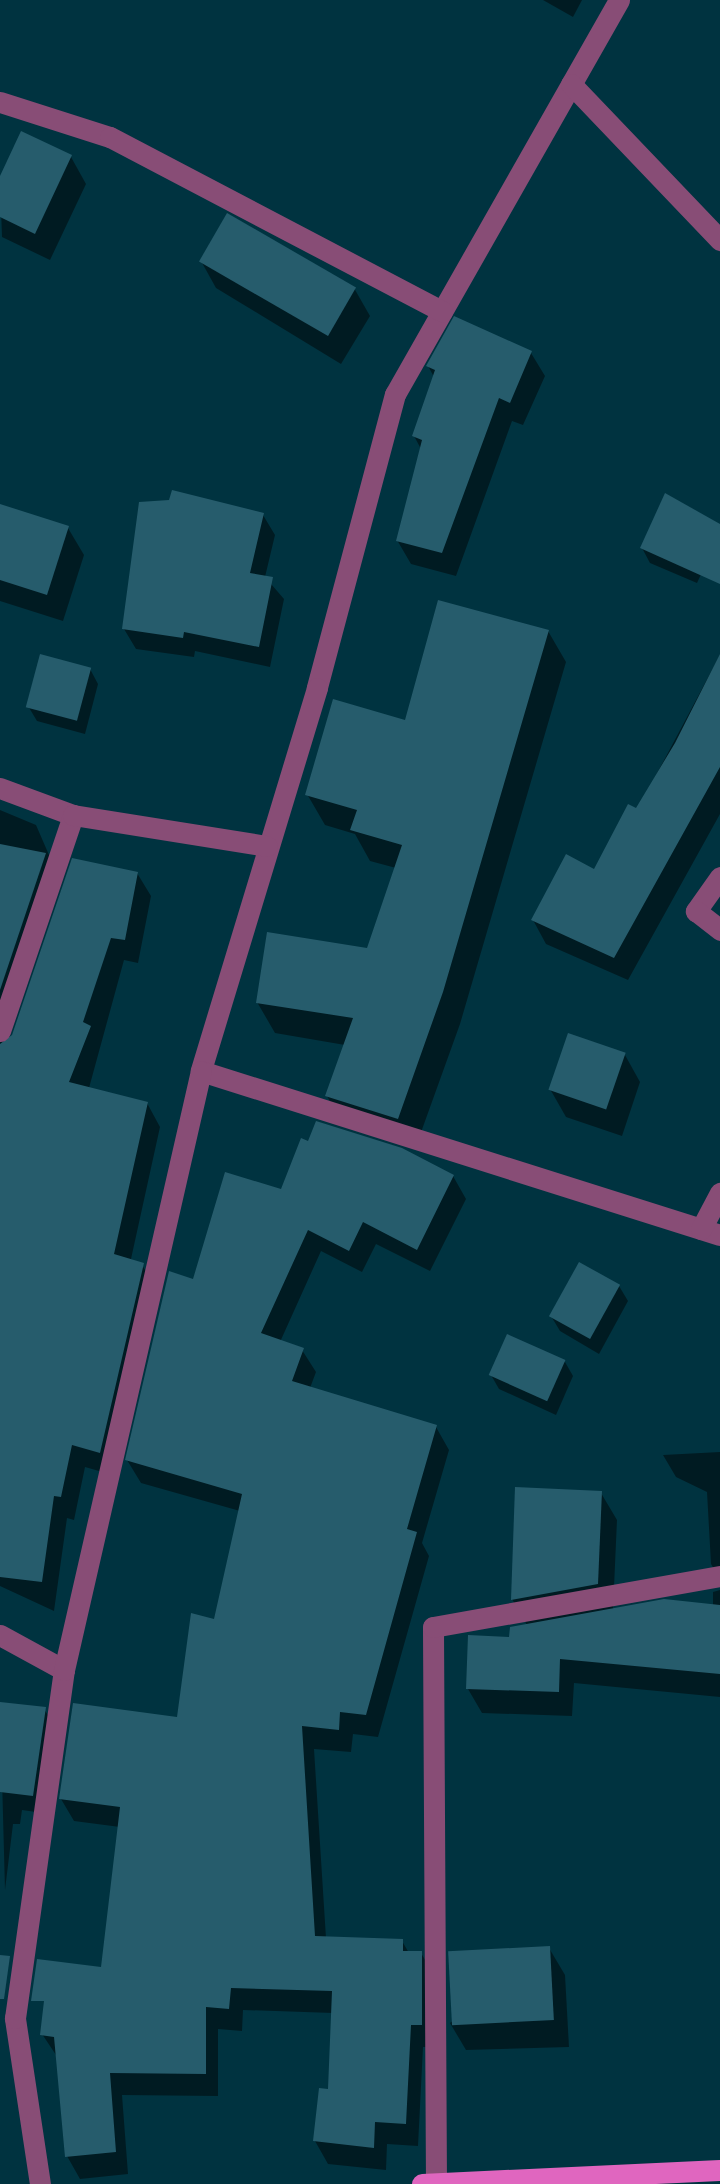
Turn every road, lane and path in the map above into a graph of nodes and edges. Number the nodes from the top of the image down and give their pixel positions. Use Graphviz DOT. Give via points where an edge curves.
graph roads {
  1 [pos="620,0"];
  2 [pos="571,84"];
  3 [pos="0,102"];
  4 [pos="720,240"];
  5 [pos="442,311"];
  6 [pos="0,788"];
  7 [pos="73,815"];
  8 [pos="267,846"];
  9 [pos="720,877"];
  10 [pos="720,930"];
  11 [pos="0,1031"];
  12 [pos="201,1070"];
  13 [pos="720,1193"];
  14 [pos="711,1232"];
  15 [pos="720,1576"];
  16 [pos="0,1635"];
  17 [pos="64,1670"];
  18 [pos="7,2017"];
  19 [pos="720,2170"];
  20 [pos="40,2184"];
  21 [pos="422,2184"];
  22 [pos="436,2184"];
  1 -- 2 [label="street"];
  2 -- 4 [label="street"];
  2 -- 5 [label="street"];
  3 -- 5 [label="street" via="110,136"];
  5 -- 8 [label="street" via="395,394"];
  6 -- 7 [label="street"];
  7 -- 8 [label="street"];
  7 -- 11 [label="street"];
  8 -- 12 [label="street"];
  9 -- 10 [label="street" via="696,911"];
  12 -- 14 [label="street"];
  12 -- 17 [label="street"];
  13 -- 14 [label="street"];
  15 -- 22 [label="street" via="433,1627"];
  16 -- 17 [label="street"];
  17 -- 18 [label="street"];
  18 -- 20 [label="street"];
  19 -- 22 [label="main road"];
  21 -- 22 [label="main road"];
}
